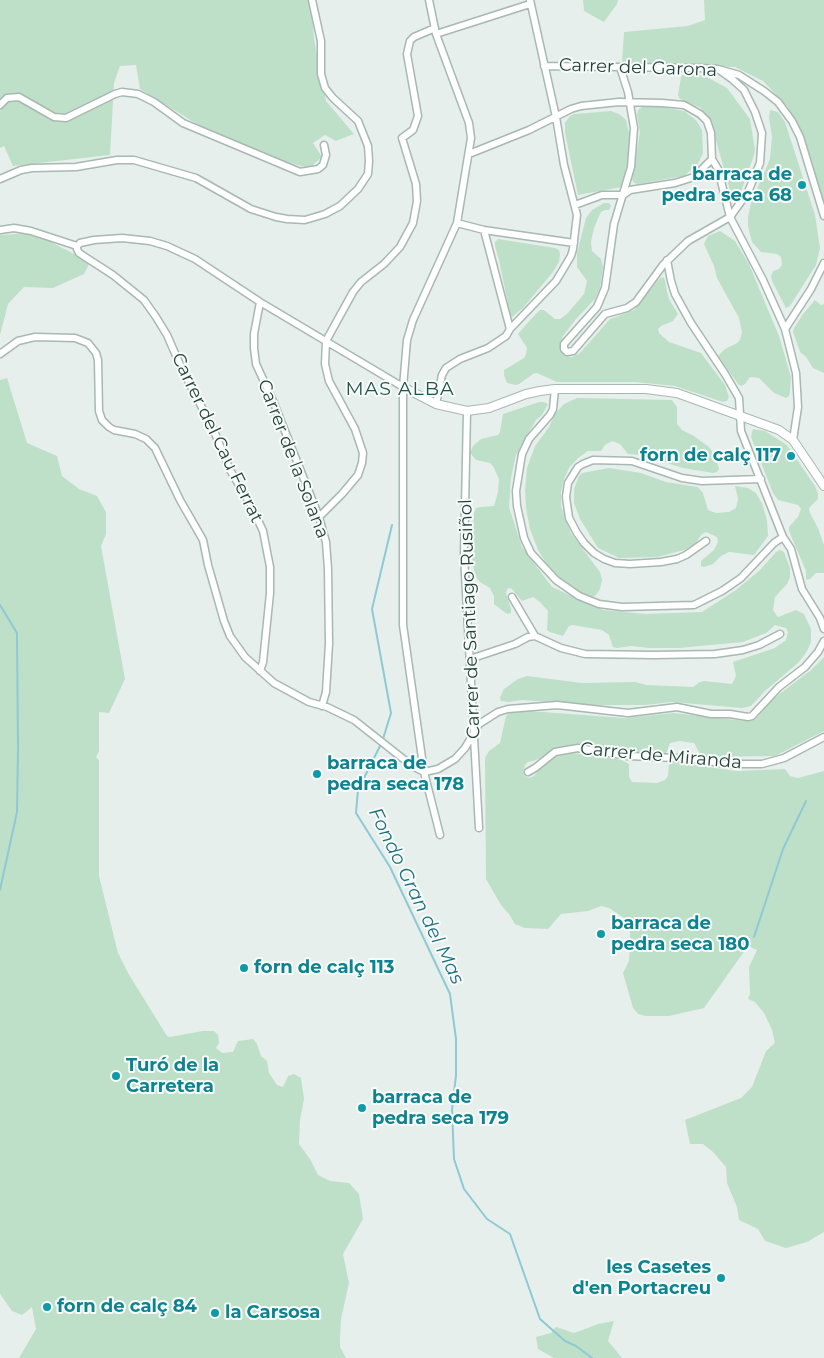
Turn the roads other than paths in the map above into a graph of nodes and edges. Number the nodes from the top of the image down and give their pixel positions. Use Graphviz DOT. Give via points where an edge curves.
graph roads {
  1 [pos="312,0"];
  2 [pos="430,0"];
  3 [pos="530,2"];
  4 [pos="435,31"];
  5 [pos="544,66"];
  6 [pos="620,67"];
  7 [pos="718,69"];
  8 [pos="630,103"];
  9 [pos="0,105"];
  10 [pos="556,117"];
  11 [pos="324,145"];
  12 [pos="469,154"];
  13 [pos="712,159"];
  14 [pos="0,179"];
  15 [pos="623,195"];
  16 [pos="575,206"];
  17 [pos="824,216"];
  18 [pos="730,217"];
  19 [pos="458,223"];
  20 [pos="0,230"];
  21 [pos="484,230"];
  22 [pos="574,243"];
  23 [pos="77,246"];
  24 [pos="667,260"];
  25 [pos="824,263"];
  26 [pos="260,302"];
  27 [pos="597,307"];
  28 [pos="605,314"];
  29 [pos="785,328"];
  30 [pos="510,329"];
  31 [pos="326,341"];
  32 [pos="0,354"];
  33 [pos="403,387"];
  34 [pos="555,389"];
  35 [pos="436,404"];
  36 [pos="466,411"];
  37 [pos="739,414"];
  38 [pos="793,440"];
  39 [pos="761,479"];
  40 [pos="824,486"];
  41 [pos="319,517"];
  42 [pos="783,537"];
  43 [pos="706,541"];
  44 [pos="512,597"];
  45 [pos="824,629"];
  46 [pos="780,634"];
  47 [pos="535,636"];
  48 [pos="824,641"];
  49 [pos="470,659"];
  50 [pos="260,671"];
  51 [pos="322,706"];
  52 [pos="474,732"];
  53 [pos="824,737"];
  54 [pos="424,772"];
  55 [pos="528,772"];
  56 [pos="479,828"];
  57 [pos="440,835"];
  1 -- 14 [label="street" via="321,41 321,74 325,88 358,121 368,146 368,174 340,206 305,220 276,217 250,208 196,178 134,160 32,168"];
  2 -- 4 [label="street"];
  3 -- 4 [label="street"];
  3 -- 5 [label="street"];
  4 -- 12 [label="street" via="469,123 472,138"];
  4 -- 31 [label="street" via="414,37 407,54 418,116 413,130 402,138 416,184 413,223 400,247 353,292"];
  5 -- 6 [label="street, Carrer del Garona"];
  5 -- 10 [label="street"];
  6 -- 7 [label="street, Carrer del Garona"];
  6 -- 8 [label="street"];
  7 -- 17 [label="street, Carrer del Garona" via="739,75 778,102 800,137"];
  7 -- 18 [label="street" via="744,90 762,133 755,177"];
  8 -- 10 [label="street" via="581,106"];
  8 -- 13 [label="street" via="684,105 700,114 711,133"];
  8 -- 15 [label="street" via="633,147"];
  9 -- 11 [label="street" via="7,98 19,97 54,117 66,118 115,94 138,94 183,123 300,172 323,165 326,161"];
  10 -- 12 [label="street"];
  10 -- 16 [label="street"];
  12 -- 19 [label="street"];
  13 -- 15 [label="street" via="694,177 630,190"];
  13 -- 18 [label="street" via="718,169"];
  15 -- 16 [label="street" via="602,195"];
  15 -- 27 [label="street" via="614,224 605,288"];
  16 -- 22 [label="street"];
  18 -- 24 [label="street" via="688,241"];
  18 -- 29 [label="street"];
  19 -- 21 [label="street"];
  19 -- 33 [label="street" via="413,320 407,340"];
  20 -- 23 [label="street" via="31,231"];
  21 -- 22 [label="street"];
  21 -- 30 [label="street"];
  22 -- 30 [label="street" via="571,256 556,281"];
  23 -- 26 [label="street" via="94,240 122,238 167,246 195,259"];
  23 -- 50 [label="street, Carrer del Cau Ferrat" via="79,253 144,300 156,317 263,531 270,567 270,593"];
  24 -- 28 [label="street" via="636,302"];
  24 -- 37 [label="street" via="671,281 683,308 739,398"];
  25 -- 29 [label="street"];
  26 -- 31 [label="street"];
  26 -- 41 [label="street, Carrer de la Solana" via="254,334 256,364"];
  27 -- 28 [label="street"];
  27 -- 28 [label="street" via="564,344 566,351 572,351"];
  29 -- 38 [label="street" via="796,373 798,407"];
  30 -- 35 [label="street" via="497,343 460,358 446,368"];
  31 -- 33 [label="street"];
  31 -- 41 [label="street" via="329,381 355,429 363,454 358,475"];
  32 -- 50 [label="street" via="18,341 40,337 75,338 88,342 98,360 98,411 102,420 109,428 146,439 155,448 203,540 230,636"];
  33 -- 35 [label="street"];
  33 -- 54 [label="street" via="403,626"];
  34 -- 36 [label="street"];
  34 -- 37 [label="street" via="666,391"];
  34 -- 42 [label="street" via="550,415 529,439 522,454 517,506 531,553 556,580 579,596 599,604 622,607 694,605 741,578"];
  35 -- 36 [label="street"];
  36 -- 49 [label="street, Carrer de Santiago Rusiñol" via="464,556"];
  37 -- 38 [label="street" via="779,430"];
  37 -- 39 [label="street" via="740,428"];
  38 -- 40 [label="street"];
  39 -- 42 [label="street"];
  39 -- 43 [label="street" via="702,480 676,476 632,461 593,460 578,467 568,483 569,518 584,543 604,559 630,564 661,562 686,556"];
  41 -- 51 [label="street, Carrer de la Solana" via="326,542 329,597 326,692"];
  42 -- 45 [label="street" via="791,549 802,589"];
  44 -- 47 [label="street"];
  46 -- 47 [label="street" via="743,650 671,655 585,654"];
  47 -- 49 [label="street"];
  48 -- 52 [label="street" via="804,667 748,718 677,707 628,713 547,706 498,712 479,724"];
  49 -- 52 [label="street, Carrer de Santiago Rusiñol"];
  50 -- 51 [label="street" via="285,690"];
  51 -- 54 [label="street" via="354,720"];
  52 -- 54 [label="street" via="455,759 438,769"];
  52 -- 56 [label="street, Carrer de Santiago Rusiñol"];
  53 -- 55 [label="street, Carrer de Miranda" via="784,758 762,764 628,756 578,748 555,752"];
  54 -- 57 [label="street"];
}
